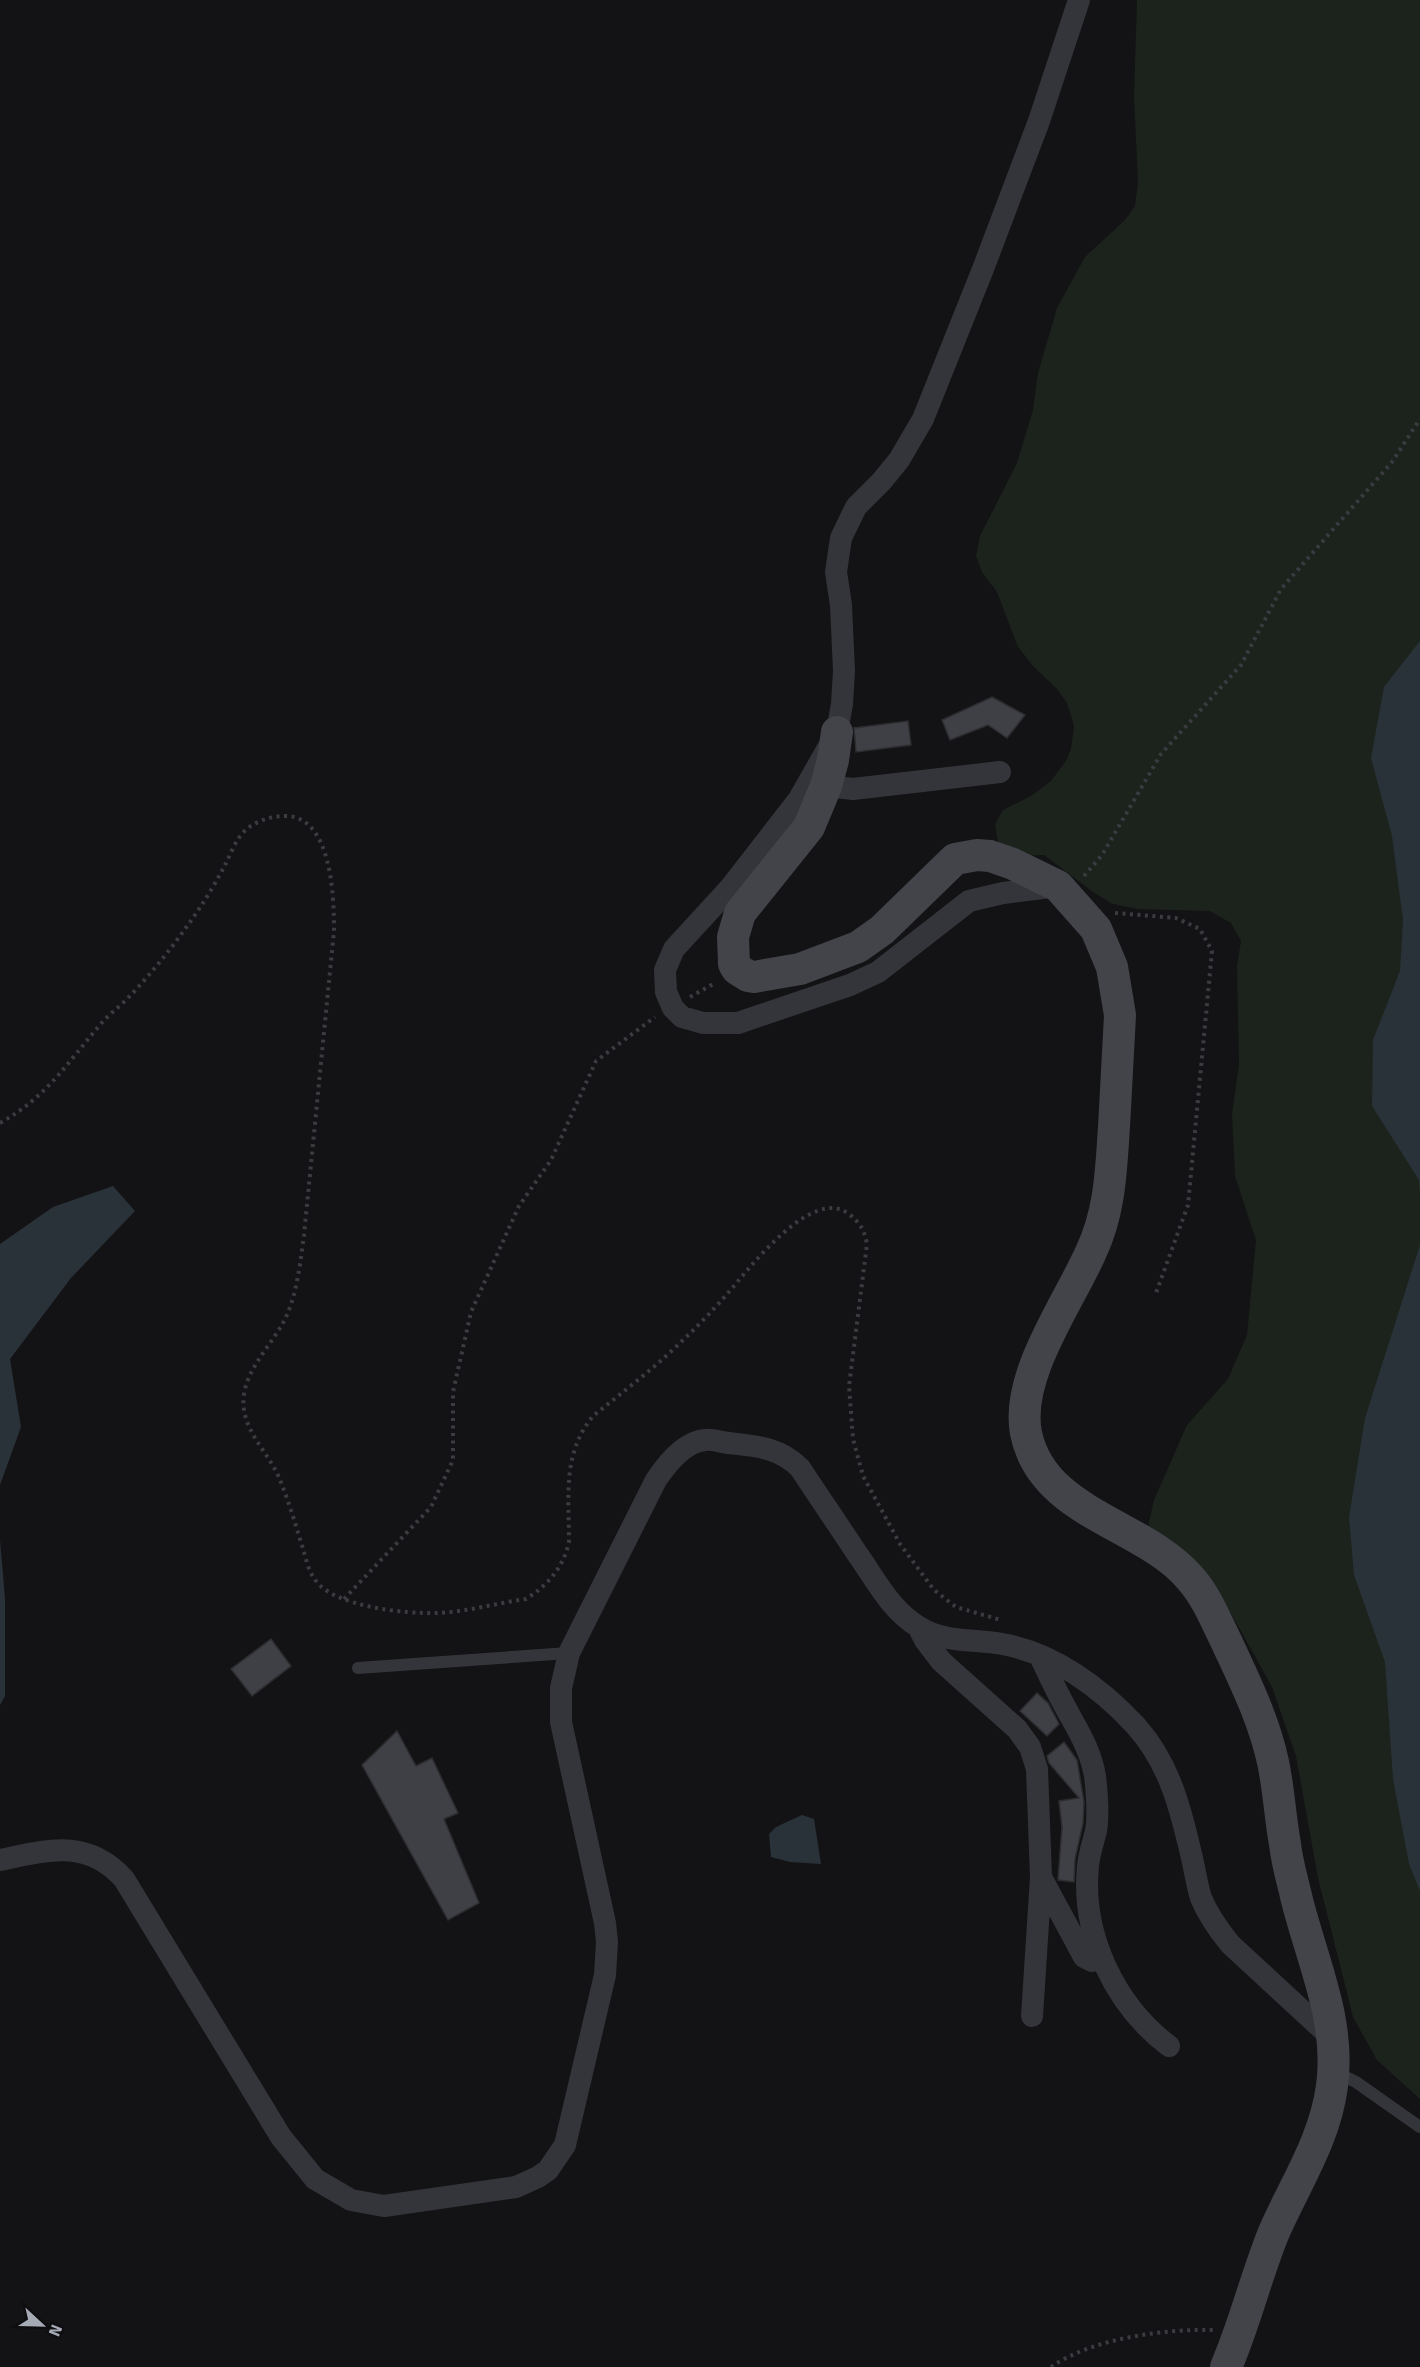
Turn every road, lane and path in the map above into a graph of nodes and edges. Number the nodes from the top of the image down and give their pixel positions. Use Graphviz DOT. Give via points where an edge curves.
graph roads {
  1 [pos="1079,0"];
  2 [pos="1420,419"];
  3 [pos="837,732"];
  4 [pos="1000,772"];
  5 [pos="826,786"];
  6 [pos="1058,886"];
  7 [pos="1096,929"];
  8 [pos="737,969"];
  9 [pos="673,1008"];
  10 [pos="0,1123"];
  11 [pos="1156,1293"];
  12 [pos="344,1599"];
  13 [pos="1007,1621"];
  14 [pos="919,1628"];
  15 [pos="569,1653"];
  16 [pos="1040,1656"];
  17 [pos="358,1668"];
  18 [pos="0,1860"];
  19 [pos="1041,1877"];
  20 [pos="1102,1958"];
  21 [pos="1032,2016"];
  22 [pos="1334,2040"];
  23 [pos="1169,2046"];
  24 [pos="1333,2072"];
  25 [pos="1420,2127"];
  26 [pos="1241,2333"];
  27 [pos="1052,2367"];
  28 [pos="1226,2367"];
  1 -- 3 [label="street" via="1039,121 923,419 898,460 856,507 841,538 836,572 844,671"];
  2 -- 6 [label="path" via="1392,462 1281,589 1240,665 1161,754 1102,855 1081,879"];
  3 -- 5 [label="street"];
  3 -- 9 [label="street" via="799,799 730,888 674,949 665,970 666,992"];
  4 -- 5 [label="street" via="853,789"];
  5 -- 8 [label="street" via="808,827 740,913 733,937"];
  6 -- 7 [label="street"];
  6 -- 8 [label="street" via="1002,859 966,856 955,859 882,930 858,947 800,969 754,977"];
  6 -- 9 [label="street" via="1003,892 969,901 878,972 754,1018 703,1023 682,1017"];
  7 -- 11 [label="path" via="1113,913 1176,918 1200,929 1212,951 1188,1205"];
  7 -- 22 [label="street" via="1112,968 1120,1015 1108,1198 1098,1238 1028,1386 1026,1432 1035,1461 1056,1486 1085,1508 1168,1557 1189,1576 1211,1609 1265,1731 1278,1786 1290,1872"];
  8 -- 9 [label="path"];
  9 -- 12 [label="path" via="646,1022 596,1061 551,1161 519,1206 471,1312 453,1392 453,1460 431,1507"];
  10 -- 12 [label="path" via="54,1081 101,1023 151,972 201,906 241,833 277,816 303,819 317,833 331,883 334,931 304,1235 284,1321 247,1384 244,1406 250,1431 279,1478 314,1578 326,1591"];
  12 -- 13 [label="path" via="394,1611 438,1613 526,1599 538,1592 557,1572 567,1551 569,1473 583,1428 683,1341 780,1235 812,1214 833,1208 845,1211 860,1223 867,1244 849,1386 853,1439 863,1476 900,1544 934,1590 967,1612"];
  14 -- 15 [label="street" via="895,1608 793,1461 765,1447 704,1440 673,1458 656,1480"];
  14 -- 16 [label="street" via="947,1638 1005,1644"];
  14 -- 19 [label="street" via="941,1661 1017,1729 1030,1747 1039,1780"];
  15 -- 17 [label="lane"];
  15 -- 18 [label="street" via="561,1688 561,1722 605,1923 606,1967 565,2145 548,2170 516,2187 384,2206 351,2200 327,2188 281,2137 115,1869 97,1857 61,1849"];
  16 -- 20 [label="street" via="1083,1738 1094,1774 1096,1829 1087,1883 1090,1918"];
  16 -- 22 [label="street" via="1065,1668 1137,1727 1161,1762 1176,1794 1196,1881 1214,1922 1230,1944"];
  19 -- 20 [label="street" via="1084,1957 1092,1961"];
  19 -- 21 [label="street"];
  20 -- 23 [label="street" via="1132,2011"];
  22 -- 24 [label="street"];
  24 -- 25 [label="lane" via="1356,2082"];
  24 -- 26 [label="street" via="1324,2122 1310,2162 1272,2237"];
  26 -- 27 [label="path" via="1191,2330 1138,2336 1082,2352"];
  26 -- 28 [label="street"];
}
